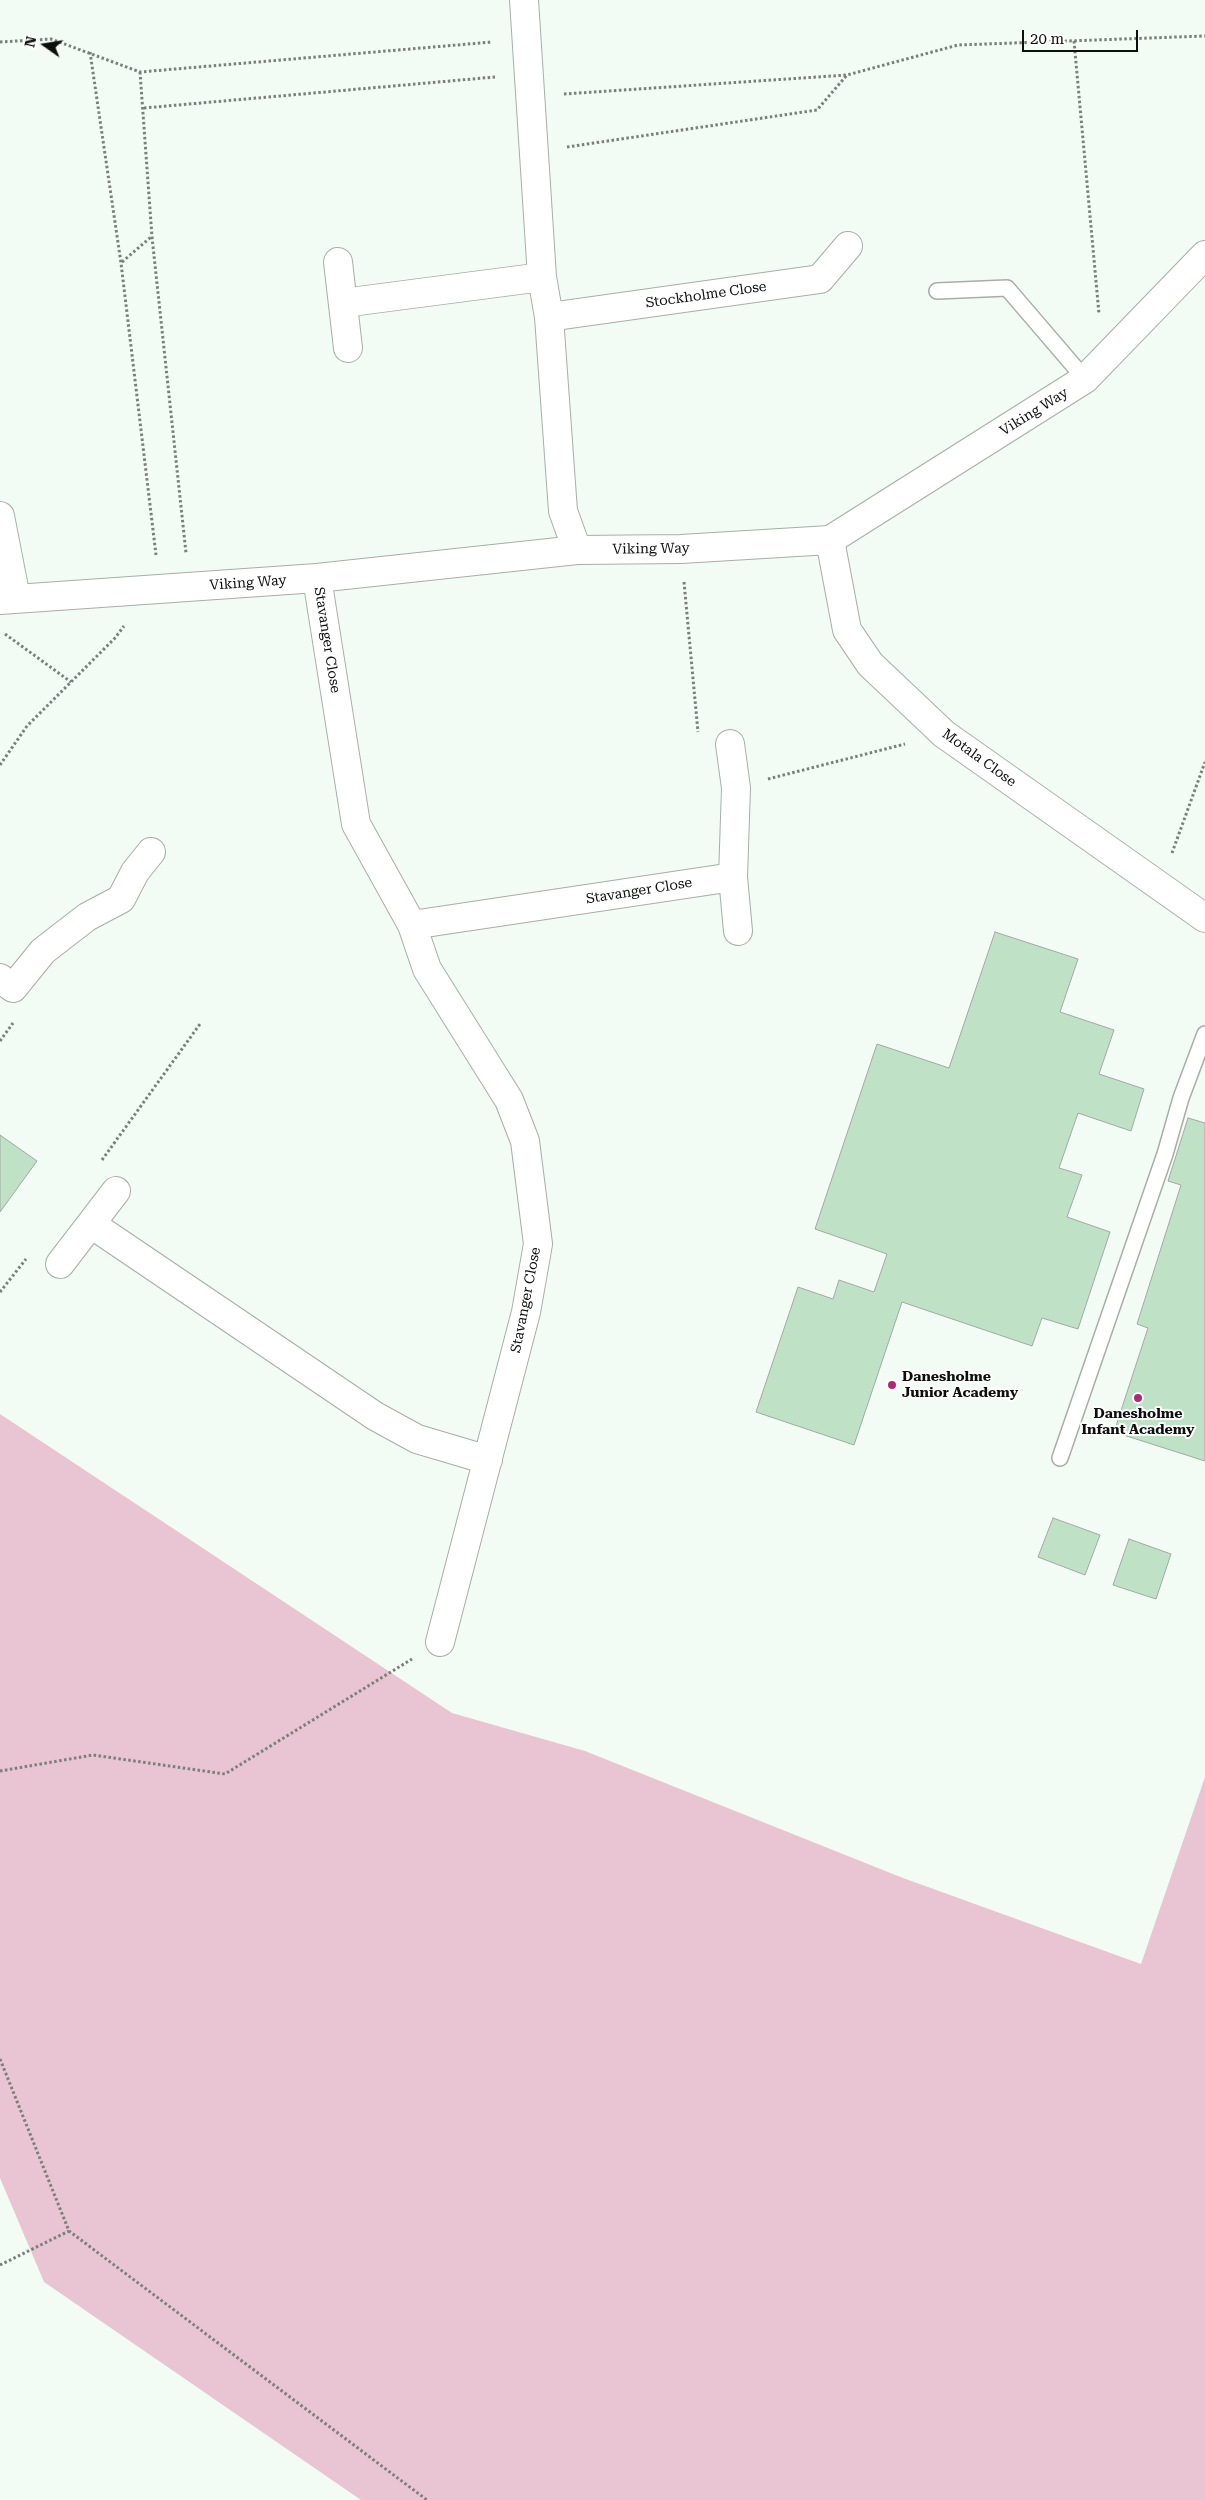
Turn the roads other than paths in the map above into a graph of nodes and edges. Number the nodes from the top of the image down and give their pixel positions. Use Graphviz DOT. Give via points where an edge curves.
graph roads {
  1 [pos="524,0"];
  2 [pos="848,246"];
  3 [pos="1205,256"];
  4 [pos="338,262"];
  5 [pos="542,277"];
  6 [pos="937,291"];
  7 [pos="343,303"];
  8 [pos="549,317"];
  9 [pos="348,348"];
  10 [pos="1084,380"];
  11 [pos="0,516"];
  12 [pos="830,540"];
  13 [pos="577,550"];
  14 [pos="317,578"];
  15 [pos="8,599"];
  16 [pos="730,744"];
  17 [pos="152,852"];
  18 [pos="733,877"];
  19 [pos="1205,918"];
  20 [pos="412,925"];
  21 [pos="738,931"];
  22 [pos="0,978"];
  23 [pos="1205,1034"];
  24 [pos="116,1191"];
  25 [pos="91,1224"];
  26 [pos="60,1264"];
  27 [pos="1060,1458"];
  28 [pos="488,1460"];
  29 [pos="440,1642"];
  1 -- 5 [label="street"];
  2 -- 8 [label="street, Stockholme Close" via="820,279"];
  3 -- 10 [label="street, Viking Way"];
  4 -- 7 [label="street"];
  5 -- 7 [label="street"];
  5 -- 8 [label="street"];
  6 -- 10 [label="lane" via="1007,288"];
  7 -- 9 [label="street"];
  8 -- 13 [label="street" via="563,511"];
  10 -- 12 [label="street, Viking Way"];
  11 -- 15 [label="street"];
  12 -- 13 [label="street, Viking Way" via="681,549"];
  12 -- 19 [label="street, Motala Close" via="847,630 870,664 944,734"];
  13 -- 14 [label="street, Viking Way"];
  14 -- 15 [label="street, Viking Way"];
  14 -- 20 [label="street, Stavanger Close" via="356,824"];
  16 -- 18 [label="street" via="736,788"];
  17 -- 22 [label="street" via="121,899 86,917 43,951 13,988"];
  18 -- 20 [label="street, Stavanger Close"];
  18 -- 21 [label="street"];
  20 -- 28 [label="street, Stavanger Close" via="427,969 509,1100 525,1141 538,1244 526,1312"];
  23 -- 27 [label="lane"];
  24 -- 25 [label="street"];
  25 -- 26 [label="street"];
  25 -- 28 [label="street" via="375,1416 416,1439"];
  28 -- 29 [label="street, Stavanger Close"];
}
